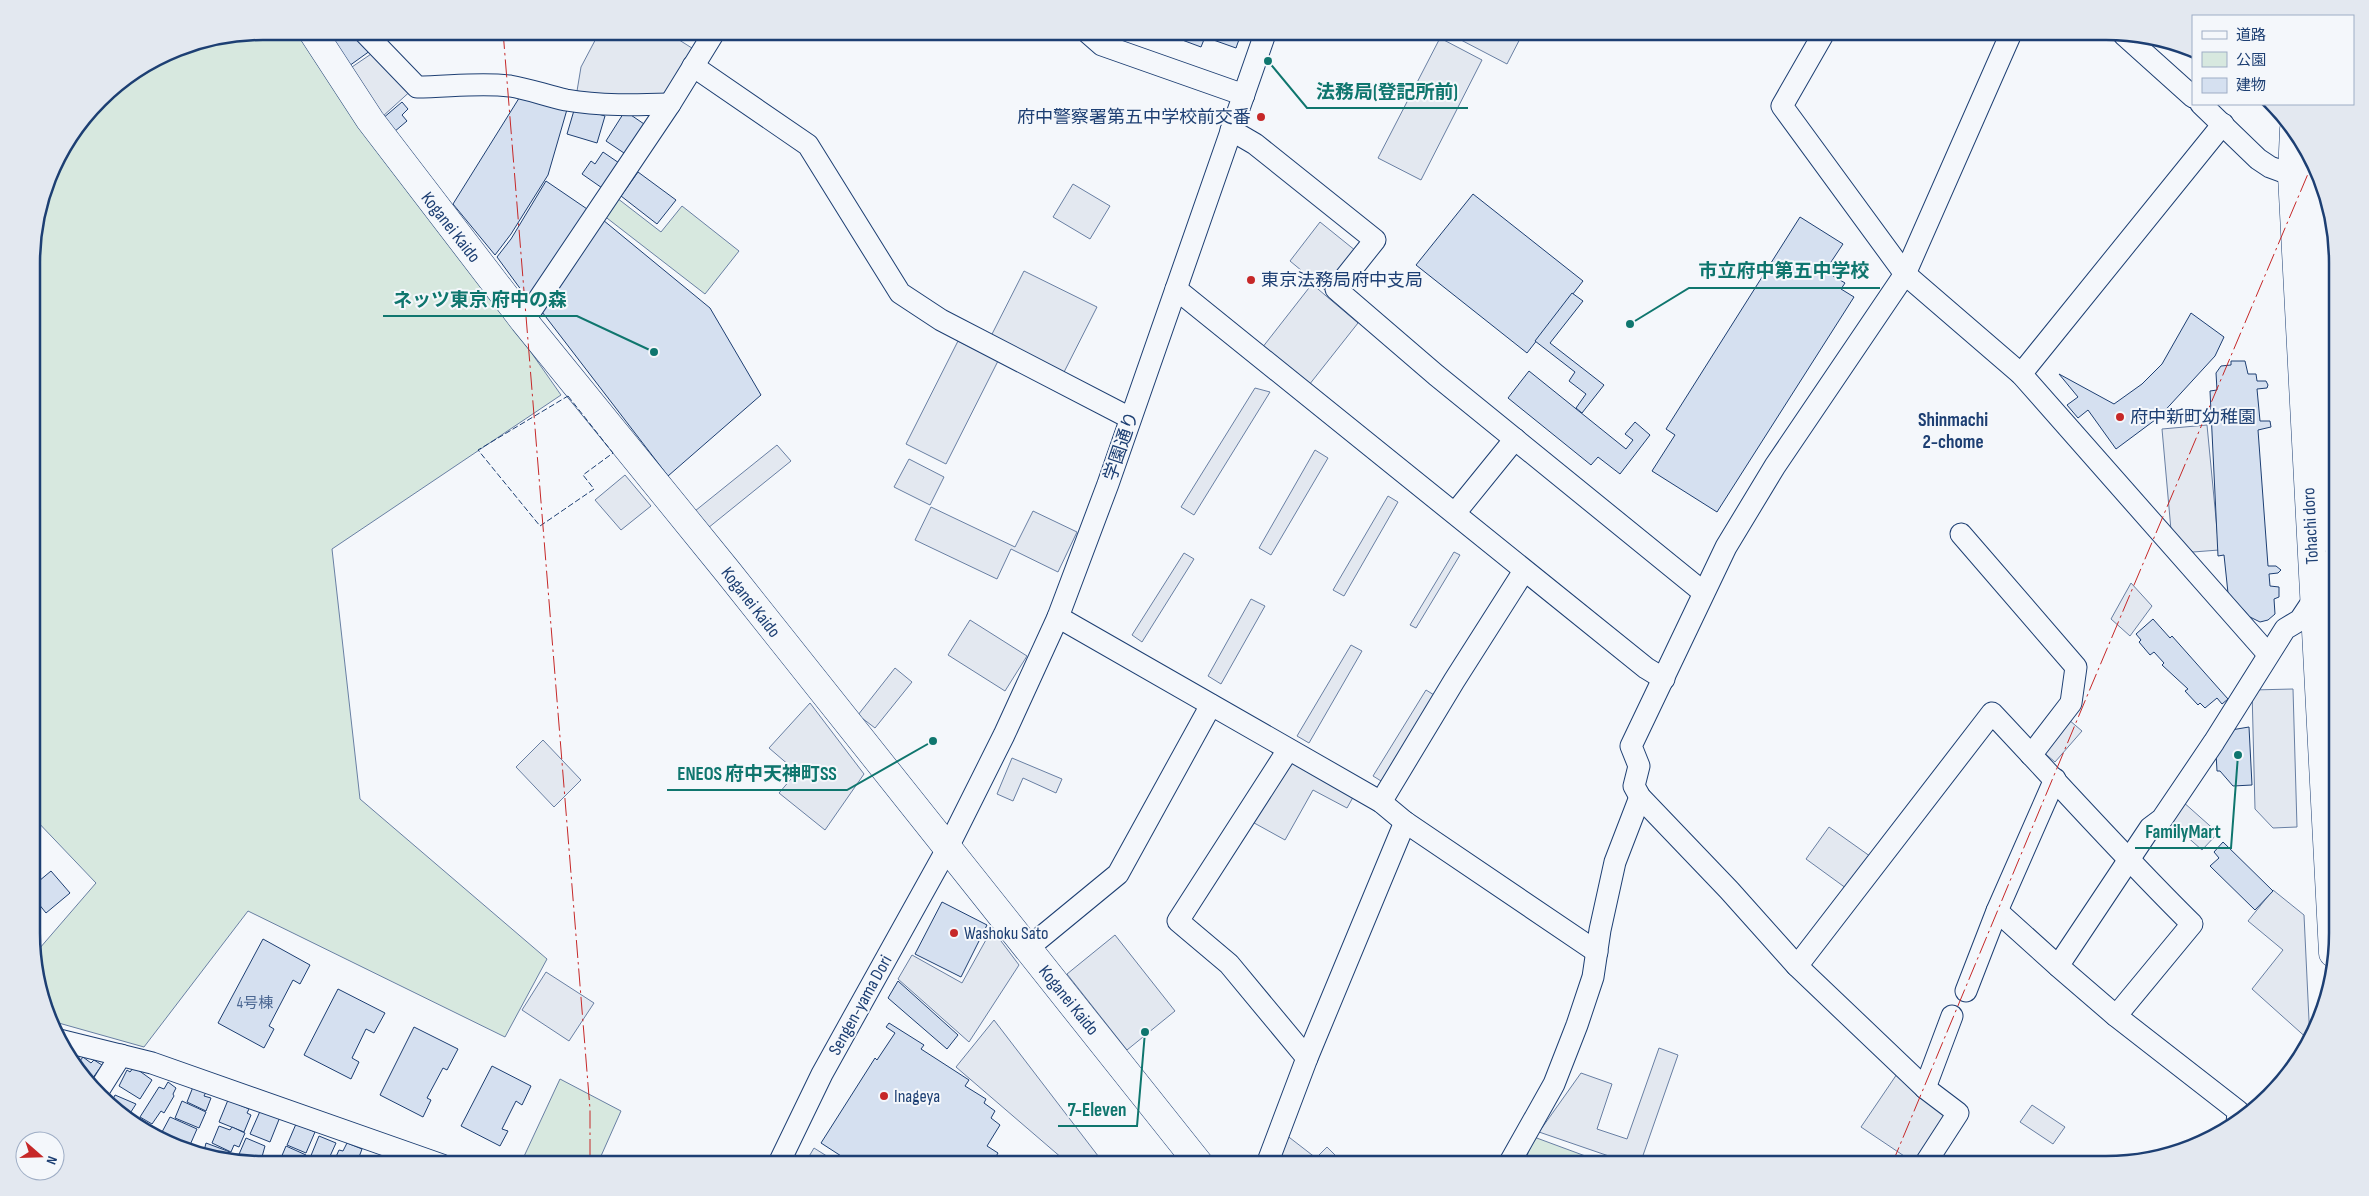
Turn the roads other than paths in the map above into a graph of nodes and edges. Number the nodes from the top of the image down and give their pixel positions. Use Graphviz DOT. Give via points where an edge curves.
graph roads {
  1 [pos="318,40"];
  2 [pos="372,40"];
  3 [pos="709,40"];
  4 [pos="1097,40"];
  5 [pos="1263,40"];
  6 [pos="1819,40"];
  7 [pos="2008,40"];
  8 [pos="2131,41"];
  9 [pos="693,66"];
  10 [pos="1244,95"];
  11 [pos="2192,96"];
  12 [pos="670,104"];
  13 [pos="2202,105"];
  14 [pos="2223,124"];
  15 [pos="1231,130"];
  16 [pos="2300,153"];
  17 [pos="2304,172"];
  18 [pos="2322,207"];
  19 [pos="2324,217"];
  20 [pos="1905,274"];
  21 [pos="1176,289"];
  22 [pos="524,321"];
  23 [pos="2329,340"];
  24 [pos="2021,374"];
  25 [pos="1130,418"];
  26 [pos="1516,439"];
  27 [pos="1455,513"];
  28 [pos="1961,534"];
  29 [pos="2329,568"];
  30 [pos="1524,571"];
  31 [pos="1703,592"];
  32 [pos="2314,599"];
  33 [pos="1058,618"];
  34 [pos="2268,654"];
  35 [pos="1664,679"];
  36 [pos="1211,705"];
  37 [pos="1288,750"];
  38 [pos="2031,755"];
  39 [pos="2055,779"];
  40 [pos="1640,797"];
  41 [pos="1381,802"];
  42 [pos="1405,822"];
  43 [pos="947,849"];
  44 [pos="2128,861"];
  45 [pos="2329,878"];
  46 [pos="1997,911"];
  47 [pos="1028,948"];
  48 [pos="1597,952"];
  49 [pos="1797,966"];
  50 [pos="2058,966"];
  51 [pos="1966,991"];
  52 [pos="1952,1016"];
  53 [pos="2116,1016"];
  54 [pos="72,1047"];
  55 [pos="121,1055"];
  56 [pos="1307,1058"];
  57 [pos="101,1087"];
  58 [pos="1925,1088"];
  59 [pos="2238,1113"];
  60 [pos="416,1156"];
  61 [pos="782,1156"];
  62 [pos="1189,1156"];
  63 [pos="1270,1156"];
  64 [pos="1514,1156"];
  65 [pos="1930,1156"];
  1 -- 22 [label="main road, Koganei Kaido" via="370,120"];
  2 -- 12 [label="street" via="417,87 510,86 568,100"];
  3 -- 9 [label="street"];
  4 -- 10 [label="street"];
  5 -- 10 [label="street, 学園通り"];
  6 -- 20 [label="street" via="1782,106"];
  7 -- 20 [label="street"];
  8 -- 11 [label="street"];
  9 -- 12 [label="street"];
  9 -- 25 [label="street" via="808,145 900,293 941,320"];
  10 -- 15 [label="street, 学園通り"];
  12 -- 22 [label="street"];
  13 -- 14 [label="street"];
  14 -- 17 [label="street" via="2270,167"];
  14 -- 24 [label="street"];
  15 -- 21 [label="street, 学園通り"];
  15 -- 26 [label="street" via="1255,144 1375,240 1336,289"];
  16 -- 17 [label="main road, Tohachi doro"];
  17 -- 18 [label="main road, Tohachi doro"];
  17 -- 32 [label="main road, Tohachi doro"];
  19 -- 23 [label="main road, Tohachi doro"];
  20 -- 24 [label="street"];
  20 -- 31 [label="street" via="1775,466"];
  21 -- 25 [label="street, 学園通り"];
  21 -- 27 [label="street"];
  22 -- 43 [label="main road, Koganei Kaido"];
  24 -- 34 [label="street"];
  25 -- 33 [label="street, 学園通り"];
  26 -- 27 [label="street"];
  26 -- 31 [label="street"];
  27 -- 30 [label="street"];
  28 -- 38 [label="street" via="2076,667 2071,703"];
  29 -- 32 [label="street"];
  30 -- 35 [label="street"];
  30 -- 41 [label="street"];
  31 -- 35 [label="street"];
  32 -- 34 [label="street" via="2300,620 2285,629"];
  32 -- 45 [label="main road, Tohachi doro"];
  33 -- 36 [label="street"];
  33 -- 43 [label="street, 学園通り"];
  34 -- 44 [label="street" via="2162,819 2150,828"];
  35 -- 40 [label="street" via="1631,746 1638,766 1634,786"];
  36 -- 37 [label="street"];
  36 -- 47 [label="street" via="1118,874"];
  37 -- 41 [label="street"];
  37 -- 56 [label="street" via="1178,921 1229,964"];
  38 -- 39 [label="street"];
  38 -- 49 [label="street" via="1992,714"];
  39 -- 44 [label="street"];
  39 -- 46 [label="street"];
  40 -- 48 [label="street" via="1615,862"];
  40 -- 49 [label="street"];
  41 -- 42 [label="street"];
  42 -- 48 [label="street"];
  42 -- 56 [label="street"];
  43 -- 47 [label="main road, Koganei Kaido"];
  43 -- 61 [label="street, Sengen-yama Dori" via="822,1074"];
  44 -- 50 [label="street"];
  44 -- 53 [label="street" via="2192,924"];
  46 -- 50 [label="street"];
  46 -- 51 [label="street"];
  47 -- 62 [label="main road, Koganei Kaido"];
  48 -- 64 [label="street" via="1593,977 1554,1084"];
  49 -- 58 [label="street"];
  50 -- 53 [label="street"];
  52 -- 58 [label="street"];
  53 -- 59 [label="street"];
  54 -- 55 [label="street"];
  55 -- 57 [label="street"];
  55 -- 60 [label="street" via="161,1066"];
  56 -- 63 [label="street"];
  58 -- 65 [label="street" via="1958,1113"];
}
